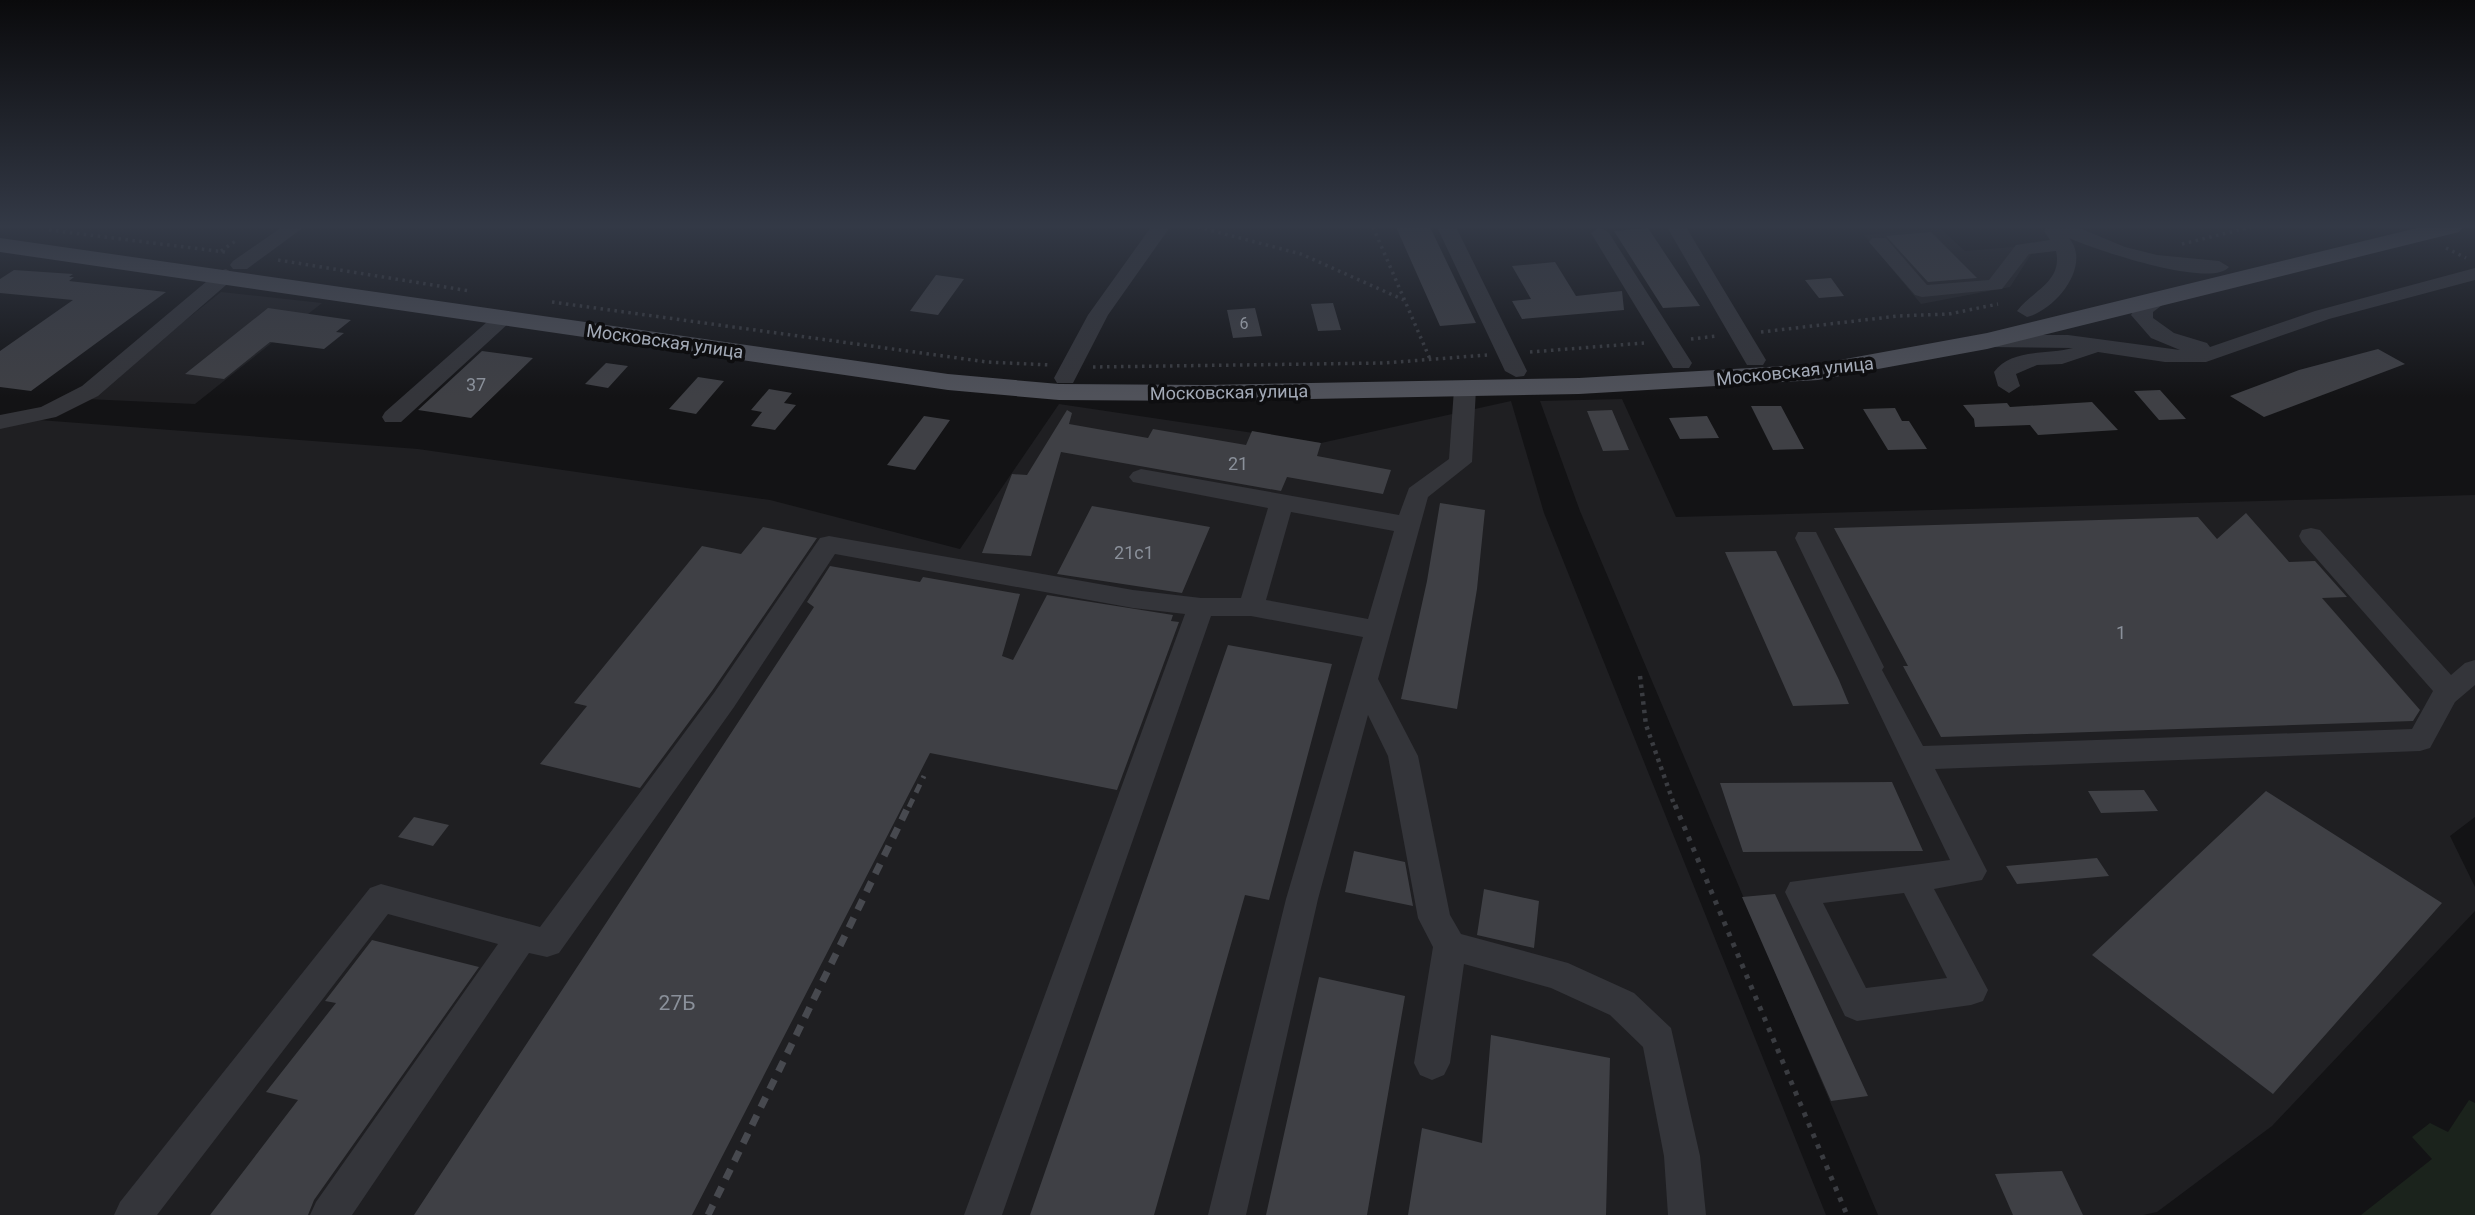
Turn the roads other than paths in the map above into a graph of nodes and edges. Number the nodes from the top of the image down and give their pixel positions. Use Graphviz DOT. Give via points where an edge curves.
graph roads {
  1 [pos="219,284"];
  2 [pos="330,284"];
  3 [pos="363,284"];
  4 [pos="1120,284"];
  5 [pos="1474,284"];
  6 [pos="1631,284"];
  7 [pos="1711,284"];
  8 [pos="1915,284"];
  9 [pos="1996,284"];
  10 [pos="2057,284"];
  11 [pos="2145,284"];
  12 [pos="2223,284"];
  13 [pos="2420,284"];
  14 [pos="2164,296"];
  15 [pos="2018,306"];
  16 [pos="503,318"];
  17 [pos="1987,341"];
  18 [pos="2101,346"];
  19 [pos="2236,347"];
  20 [pos="1755,360"];
  21 [pos="1512,362"];
  22 [pos="1681,363"];
  23 [pos="1068,372"];
  24 [pos="2009,386"];
  25 [pos="1465,388"];
  26 [pos="393,417"];
  27 [pos="7,418"];
  28 [pos="1141,477"];
  29 [pos="1282,502"];
  30 [pos="1408,525"];
  31 [pos="2311,536"];
  32 [pos="1807,538"];
  33 [pos="1201,607"];
  34 [pos="1251,607"];
  35 [pos="1378,630"];
  36 [pos="2475,670"];
  37 [pos="1364,679"];
  38 [pos="2449,692"];
  39 [pos="1915,758"];
  40 [pos="1912,878"];
  41 [pos="522,936"];
  42 [pos="1450,946"];
  43 [pos="1432,1063"];
  44 [pos="133,1215"];
  45 [pos="328,1215"];
  46 [pos="983,1215"];
  47 [pos="1227,1215"];
  48 [pos="1687,1215"];
  1 -- 27 [label="street" via="90,391 48,412"];
  2 -- 16 [label="main road, Московская улица"];
  3 -- 23 [label="main road, Московская улица" via="969,371"];
  4 -- 23 [label="street"];
  5 -- 21 [label="street"];
  6 -- 22 [label="street"];
  7 -- 20 [label="street"];
  8 -- 9 [label="street" via="1922,291"];
  10 -- 15 [label="street" via="2048,296"];
  11 -- 15 [label="main road, Московская улица"];
  12 -- 14 [label="main road, Московская улица"];
  13 -- 19 [label="street"];
  14 -- 17 [label="main road, Московская улица"];
  14 -- 19 [label="street" via="2141,315 2152,329 2196,347"];
  15 -- 20 [label="main road, Московская улица" via="1854,348"];
  16 -- 25 [label="main road, Московская улица" via="1026,390 1206,393"];
  16 -- 26 [label="street"];
  17 -- 18 [label="street" via="2060,340"];
  17 -- 25 [label="main road, Московская улица" via="1818,372"];
  18 -- 19 [label="street" via="2180,357 2206,356"];
  18 -- 24 [label="street" via="2015,365 2005,372"];
  20 -- 22 [label="main road, Московская улица"];
  21 -- 22 [label="main road, Московская улица"];
  21 -- 23 [label="main road, Московская улица" via="1177,379"];
  25 -- 30 [label="street" via="1460,462 1417,493"];
  28 -- 29 [label="street"];
  29 -- 30 [label="street"];
  29 -- 34 [label="street"];
  30 -- 35 [label="street"];
  31 -- 38 [label="street"];
  32 -- 39 [label="street"];
  33 -- 34 [label="street"];
  33 -- 41 [label="street" via="829,544 724,700 547,943"];
  33 -- 46 [label="street"];
  34 -- 35 [label="street"];
  35 -- 37 [label="street"];
  36 -- 38 [label="street"];
  37 -- 42 [label="street" via="1403,756 1434,918"];
  37 -- 47 [label="street" via="1302,899"];
  38 -- 39 [label="street" via="2420,740"];
  39 -- 40 [label="street" via="1971,871"];
  40 -- 40 [label="street" via="1801,892 1857,1005 1971,990"];
  41 -- 44 [label="street" via="381,898"];
  41 -- 45 [label="street"];
  42 -- 43 [label="street"];
  42 -- 48 [label="street" via="1556,974 1622,1004 1659,1039 1682,1156"];
}
